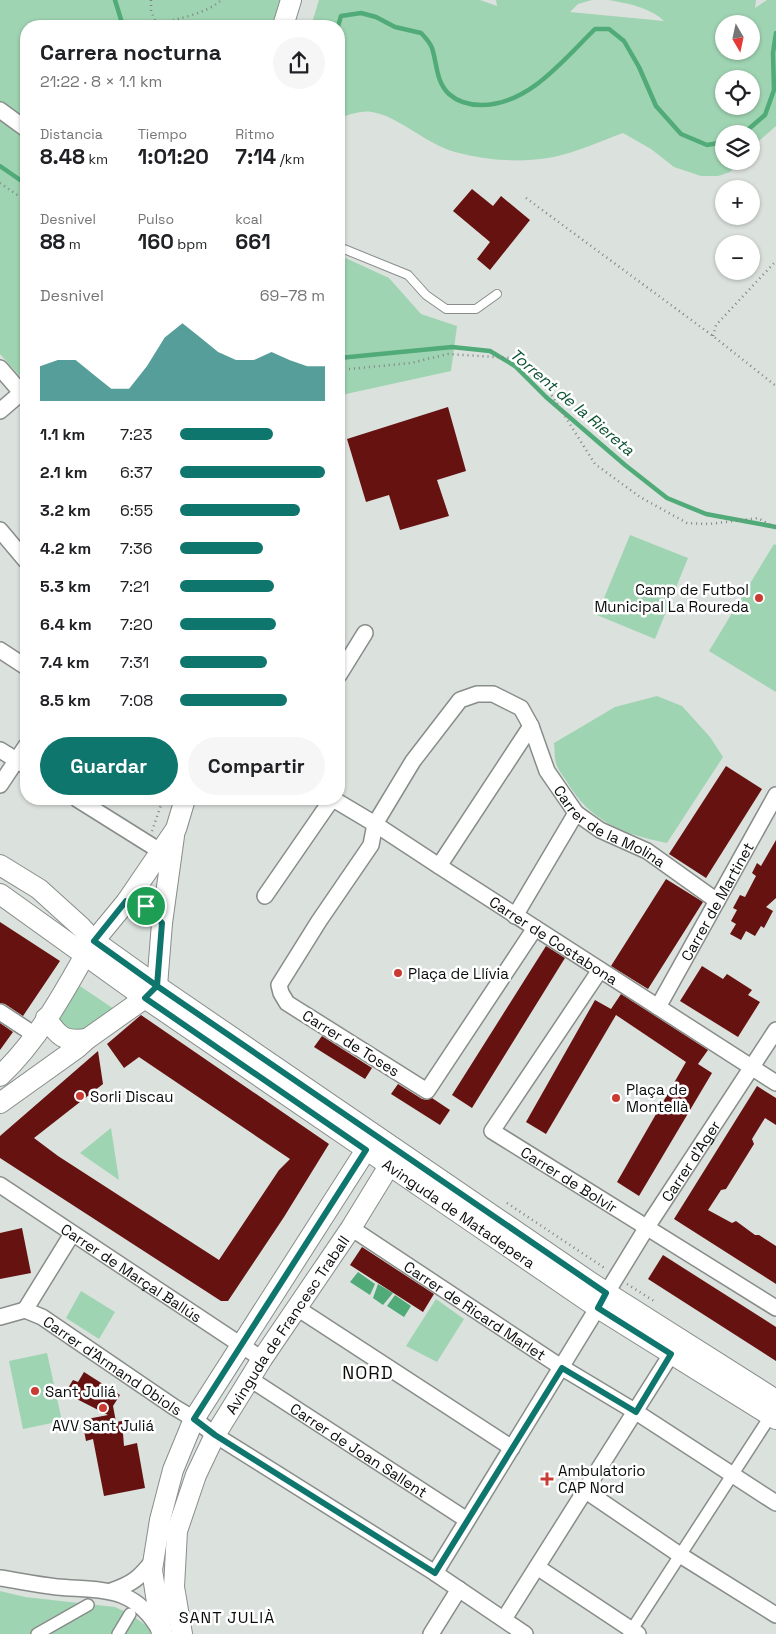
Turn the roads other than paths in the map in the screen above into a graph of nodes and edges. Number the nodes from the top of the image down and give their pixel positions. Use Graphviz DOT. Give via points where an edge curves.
graph roads {
  1 [pos="290,4"];
  2 [pos="285,20"];
  3 [pos="0,110"];
  4 [pos="20,125"];
  5 [pos="345,249"];
  6 [pos="496,294"];
  7 [pos="0,368"];
  8 [pos="20,390"];
  9 [pos="20,398"];
  10 [pos="0,411"];
  11 [pos="0,530"];
  12 [pos="20,553"];
  13 [pos="365,633"];
  14 [pos="0,650"];
  15 [pos="20,663"];
  16 [pos="345,665"];
  17 [pos="531,726"];
  18 [pos="0,750"];
  19 [pos="20,762"];
  20 [pos="20,765"];
  21 [pos="0,785"];
  22 [pos="776,795"];
  23 [pos="87,805"];
  24 [pos="183,805"];
  25 [pos="329,805"];
  26 [pos="343,805"];
  27 [pos="576,813"];
  28 [pos="375,824"];
  29 [pos="176,829"];
  30 [pos="160,851"];
  31 [pos="0,865"];
  32 [pos="439,866"];
  33 [pos="0,894"];
  34 [pos="265,896"];
  35 [pos="126,901"];
  36 [pos="717,901"];
  37 [pos="515,916"];
  38 [pos="162,923"];
  39 [pos="535,928"];
  40 [pos="90,948"];
  41 [pos="600,970"];
  42 [pos="151,992"];
  43 [pos="658,1007"];
  44 [pos="0,1012"];
  45 [pos="46,1018"];
  46 [pos="776,1030"];
  47 [pos="35,1035"];
  48 [pos="88,1039"];
  49 [pos="751,1068"];
  50 [pos="0,1076"];
  51 [pos="776,1084"];
  52 [pos="0,1103"];
  53 [pos="366,1150"];
  54 [pos="389,1166"];
  55 [pos="0,1185"];
  56 [pos="351,1228"];
  57 [pos="647,1228"];
  58 [pos="72,1234"];
  59 [pos="602,1301"];
  60 [pos="297,1308"];
  61 [pos="776,1308"];
  62 [pos="25,1310"];
  63 [pos="0,1317"];
  64 [pos="242,1344"];
  65 [pos="676,1347"];
  66 [pos="262,1359"];
  67 [pos="562,1368"];
  68 [pos="250,1379"];
  69 [pos="774,1411"];
  70 [pos="636,1412"];
  71 [pos="194,1419"];
  72 [pos="215,1435"];
  73 [pos="512,1448"];
  74 [pos="732,1474"];
  75 [pos="586,1491"];
  76 [pos="776,1503"];
  77 [pos="467,1520"];
  78 [pos="680,1555"];
  79 [pos="154,1559"];
  80 [pos="537,1567"];
  81 [pos="435,1573"];
  82 [pos="0,1578"];
  83 [pos="459,1589"];
  84 [pos="111,1591"];
  85 [pos="88,1604"];
  86 [pos="130,1614"];
  87 [pos="776,1615"];
  88 [pos="504,1620"];
  89 [pos="633,1633"];
  90 [pos="37,1634"];
  91 [pos="118,1634"];
  92 [pos="162,1634"];
  93 [pos="182,1634"];
  94 [pos="431,1634"];
  95 [pos="525,1634"];
  1 -- 2 [label="street"];
  3 -- 4 [label="street"];
  5 -- 6 [label="lane" via="408,275 426,295 446,309 476,309"];
  7 -- 8 [label="street"];
  9 -- 10 [label="street"];
  11 -- 12 [label="street"];
  13 -- 16 [label="street"];
  14 -- 15 [label="street"];
  17 -- 27 [label="street, Carrer de la Molina" via="547,771"];
  17 -- 28 [label="street, Carrer de la Molina" via="521,708 493,694 477,694 460,700 413,761"];
  17 -- 32 [label="street"];
  18 -- 19 [label="street"];
  20 -- 21 [label="street"];
  22 -- 36 [label="street, Carrer de Martinet"];
  23 -- 30 [label="street"];
  24 -- 29 [label="street"];
  25 -- 34 [label="street"];
  26 -- 28 [label="street, Carrer de Costabona"];
  27 -- 36 [label="street, Carrer de la Molina" via="600,830 647,851"];
  27 -- 37 [label="street"];
  28 -- 32 [label="street, Carrer de Costabona"];
  28 -- 39 [label="street, Carrer de Toses" via="371,845 280,985 287,1003 427,1091"];
  29 -- 30 [label="street"];
  29 -- 38 [label="street"];
  30 -- 35 [label="street"];
  31 -- 40 [label="street, Avinguda de Matadepera" via="38,889 82,927"];
  32 -- 37 [label="street, Carrer de Costabona"];
  33 -- 40 [label="street, Avinguda de Matadepera"];
  35 -- 38 [label="street" via="146,906"];
  35 -- 40 [label="street"];
  36 -- 43 [label="street, Carrer de Martinet"];
  37 -- 39 [label="street, Carrer de Costabona"];
  38 -- 42 [label="street"];
  39 -- 41 [label="street, Carrer de Costabona"];
  40 -- 42 [label="street, Avinguda de Matadepera"];
  40 -- 45 [label="street"];
  41 -- 43 [label="street, Carrer de Costabona"];
  41 -- 57 [label="street, Carrer de Bolvir" via="492,1131"];
  42 -- 48 [label="street"];
  42 -- 53 [label="street, Avinguda de Matadepera"];
  42 -- 59 [label="street, Avinguda de Matadepera"];
  43 -- 49 [label="street, Carrer de Costabona"];
  44 -- 47 [label="street"];
  45 -- 47 [label="street"];
  45 -- 48 [label="street" via="56,1034 63,1038 74,1041"];
  46 -- 49 [label="street, Carrer d'Ager"];
  47 -- 50 [label="street"];
  48 -- 52 [label="street"];
  49 -- 51 [label="street, Carrer de Costabona"];
  49 -- 57 [label="street, Carrer d'Ager"];
  53 -- 54 [label="street, Avinguda de Matadepera"];
  53 -- 64 [label="street, Avinguda de Francesc Traball"];
  54 -- 56 [label="street, Avinguda de Francesc Traball"];
  54 -- 59 [label="street, Avinguda de Matadepera"];
  55 -- 58 [label="street, Carrer de Marçal Ballús"];
  56 -- 60 [label="street, Avinguda de Francesc Traball"];
  56 -- 67 [label="street, Carrer de Ricard Marlet"];
  57 -- 59 [label="street, Carrer d'Ager"];
  57 -- 61 [label="street, Carrer de Bolvir"];
  58 -- 62 [label="street"];
  58 -- 64 [label="street, Carrer de Marçal Ballús"];
  59 -- 65 [label="street, Avinguda de Matadepera"];
  59 -- 67 [label="street, Carrer d'Ager"];
  60 -- 66 [label="street, Avinguda de Francesc Traball"];
  60 -- 73 [label="street"];
  62 -- 63 [label="street"];
  62 -- 71 [label="street, Carrer d'Armand Obiols" via="42,1317"];
  64 -- 66 [label="street, Carrer de Marçal Ballús"];
  64 -- 71 [label="street, Avinguda de Francesc Traball"];
  65 -- 69 [label="street, Avinguda de Matadepera"];
  65 -- 70 [label="street"];
  66 -- 68 [label="street, Avinguda de Francesc Traball"];
  67 -- 70 [label="street, Carrer de Ricard Marlet"];
  67 -- 73 [label="street, Carrer d'Ager"];
  68 -- 72 [label="street, Avinguda de Francesc Traball"];
  68 -- 77 [label="street, Carrer de Joan Sallent"];
  69 -- 74 [label="street"];
  70 -- 74 [label="street, Carrer de Ricard Marlet"];
  70 -- 75 [label="street"];
  71 -- 72 [label="street, Carrer d'Armand Obiols"];
  71 -- 79 [label="street, Avinguda de Francesc Traball" via="173,1470"];
  72 -- 81 [label="street, Carrer d'Armand Obiols"];
  72 -- 93 [label="street, Avinguda de Francesc Traball" via="196,1475 177,1531 174,1587"];
  73 -- 77 [label="street, Carrer d'Ager"];
  74 -- 76 [label="street, Carrer de Ricard Marlet"];
  74 -- 78 [label="street"];
  75 -- 78 [label="street"];
  75 -- 80 [label="street"];
  77 -- 81 [label="street, Carrer d'Ager"];
  78 -- 87 [label="street"];
  78 -- 89 [label="street"];
  79 -- 84 [label="street" via="134,1581"];
  79 -- 92 [label="street, Avinguda de Francesc Traball" via="152,1570"];
  80 -- 88 [label="street"];
  80 -- 89 [label="street"];
  81 -- 83 [label="street, Carrer d'Armand Obiols"];
  82 -- 84 [label="street" via="55,1587"];
  83 -- 88 [label="street, Carrer d'Armand Obiols"];
  83 -- 94 [label="street"];
  84 -- 92 [label="street" via="142,1606"];
  85 -- 90 [label="street"];
  86 -- 91 [label="street"];
  88 -- 95 [label="street, Carrer d'Armand Obiols"];
}
